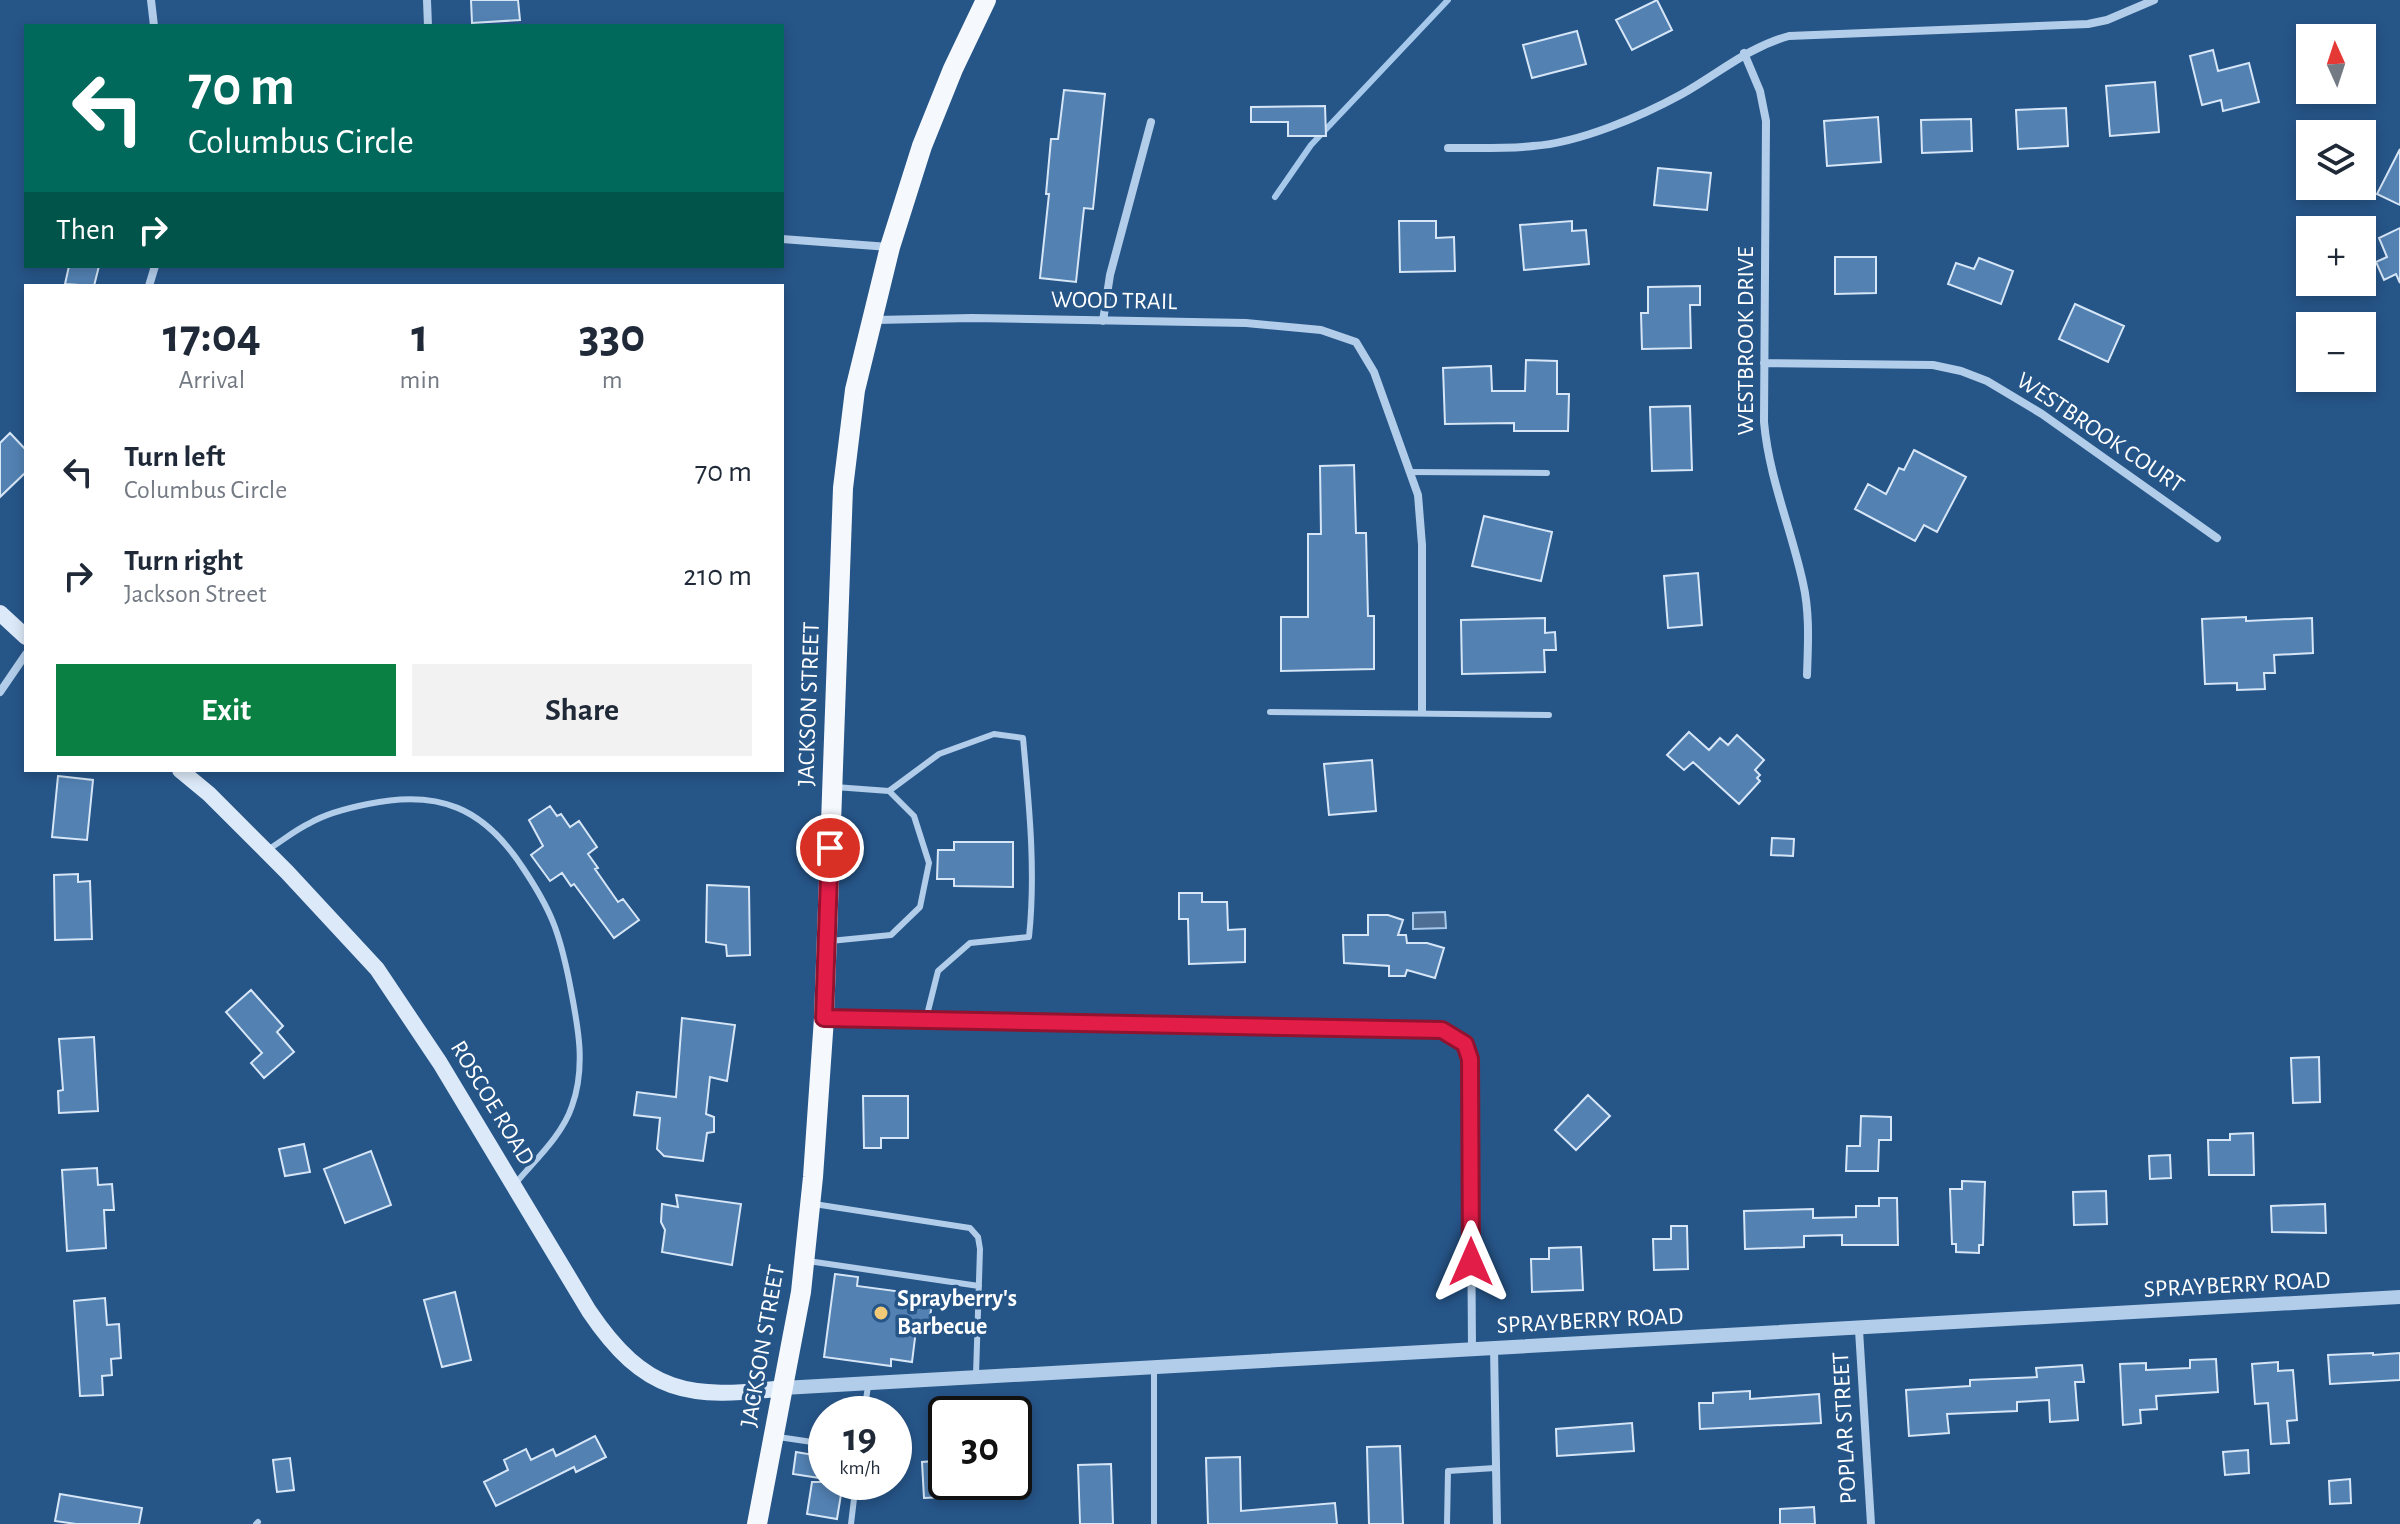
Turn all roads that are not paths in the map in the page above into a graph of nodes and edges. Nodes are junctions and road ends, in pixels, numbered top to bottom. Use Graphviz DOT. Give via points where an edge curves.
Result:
graph roads {
  1 [pos="151,0"];
  2 [pos="427,0"];
  3 [pos="986,0"];
  4 [pos="2154,0"];
  5 [pos="154,24"];
  6 [pos="428,24"];
  7 [pos="1744,53"];
  8 [pos="1151,122"];
  9 [pos="1448,148"];
  10 [pos="784,239"];
  11 [pos="890,247"];
  12 [pos="870,320"];
  13 [pos="1103,321"];
  14 [pos="1764,363"];
  15 [pos="1410,472"];
  16 [pos="1547,473"];
  17 [pos="2217,538"];
  18 [pos="0,613"];
  19 [pos="24,635"];
  20 [pos="24,657"];
  21 [pos="1807,675"];
  22 [pos="0,692"];
  23 [pos="1270,712"];
  24 [pos="1422,712"];
  25 [pos="1549,715"];
  26 [pos="182,772"];
  27 [pos="832,786"];
  28 [pos="889,791"];
  29 [pos="266,851"];
  30 [pos="827,941"];
  31 [pos="824,1018"];
  32 [pos="926,1019"];
  33 [pos="514,1185"];
  34 [pos="810,1203"];
  35 [pos="804,1261"];
  36 [pos="979,1286"];
  37 [pos="2400,1297"];
  38 [pos="1859,1330"];
  39 [pos="1494,1347"];
  40 [pos="1472,1348"];
  41 [pos="1154,1367"];
  42 [pos="976,1377"];
  43 [pos="868,1384"];
  44 [pos="783,1388"];
  45 [pos="866,1396"];
  46 [pos="774,1436"];
  47 [pos="808,1441"];
  48 [pos="1495,1468"];
  49 [pos="854,1500"];
  50 [pos="757,1524"];
  51 [pos="851,1524"];
  52 [pos="1154,1524"];
  53 [pos="1447,1524"];
  54 [pos="1497,1524"];
  55 [pos="1871,1524"];
  1 -- 5 [label="street"];
  2 -- 6 [label="street"];
  3 -- 11 [label="main road, JACKSON STREET" via="922,146"];
  4 -- 7 [label="street" via="2088,24 1799,35"];
  7 -- 9 [label="street" via="1682,94 1611,128 1536,146"];
  7 -- 14 [label="street, WESTBROOK DRIVE" via="1766,121"];
  8 -- 13 [label="street"];
  10 -- 11 [label="street"];
  11 -- 12 [label="main road, JACKSON STREET"];
  12 -- 13 [label="street, WOOD TRAIL"];
  12 -- 27 [label="main road, JACKSON STREET" via="843,488"];
  13 -- 15 [label="street, WOOD TRAIL" via="1246,323 1321,330 1356,342 1374,372"];
  14 -- 17 [label="street, WESTBROOK COURT" via="1933,365 1987,381"];
  14 -- 21 [label="street, WESTBROOK DRIVE" via="1767,453 1804,585"];
  15 -- 16 [label="lane"];
  15 -- 24 [label="street" via="1418,495 1422,545"];
  18 -- 19 [label="main road"];
  20 -- 22 [label="street"];
  23 -- 24 [label="lane"];
  24 -- 25 [label="lane"];
  26 -- 29 [label="main road, ROSCOE ROAD"];
  27 -- 28 [label="lane"];
  27 -- 30 [label="main road, JACKSON STREET"];
  28 -- 30 [label="lane" via="914,816 929,863 920,907 891,935"];
  28 -- 32 [label="lane" via="939,754 994,734 1023,738 1033,900 1029,937 970,943 938,971"];
  29 -- 33 [label="main road, ROSCOE ROAD" via="377,969"];
  29 -- 33 [label="lane" via="327,815 408,799 452,804 491,828 508,846 556,925 580,1047 578,1084 566,1122"];
  30 -- 31 [label="main road, JACKSON STREET"];
  31 -- 32 [label="street"];
  31 -- 34 [label="main road, JACKSON STREET"];
  32 -- 40 [label="street" via="1442,1030 1465,1044 1470,1059"];
  33 -- 44 [label="main road, ROSCOE ROAD" via="599,1326 643,1370 697,1393"];
  34 -- 35 [label="main road, JACKSON STREET"];
  34 -- 36 [label="lane" via="970,1228 980,1249"];
  35 -- 36 [label="lane"];
  35 -- 44 [label="main road, JACKSON STREET"];
  36 -- 42 [label="lane"];
  37 -- 38 [label="street, SPRAYBERRY ROAD"];
  38 -- 39 [label="street, SPRAYBERRY ROAD"];
  38 -- 55 [label="street, POPLAR STREET"];
  39 -- 40 [label="street, SPRAYBERRY ROAD"];
  39 -- 48 [label="street"];
  40 -- 41 [label="street, SPRAYBERRY ROAD"];
  41 -- 42 [label="street, SPRAYBERRY ROAD"];
  41 -- 52 [label="lane"];
  42 -- 43 [label="street, SPRAYBERRY ROAD"];
  43 -- 44 [label="street, SPRAYBERRY ROAD"];
  43 -- 45 [label="lane"];
  44 -- 46 [label="main road, JACKSON STREET"];
  46 -- 47 [label="lane"];
  46 -- 50 [label="main road, JACKSON STREET"];
  48 -- 53 [label="lane" via="1448,1471"];
  48 -- 54 [label="street"];
  49 -- 51 [label="lane"];
}
